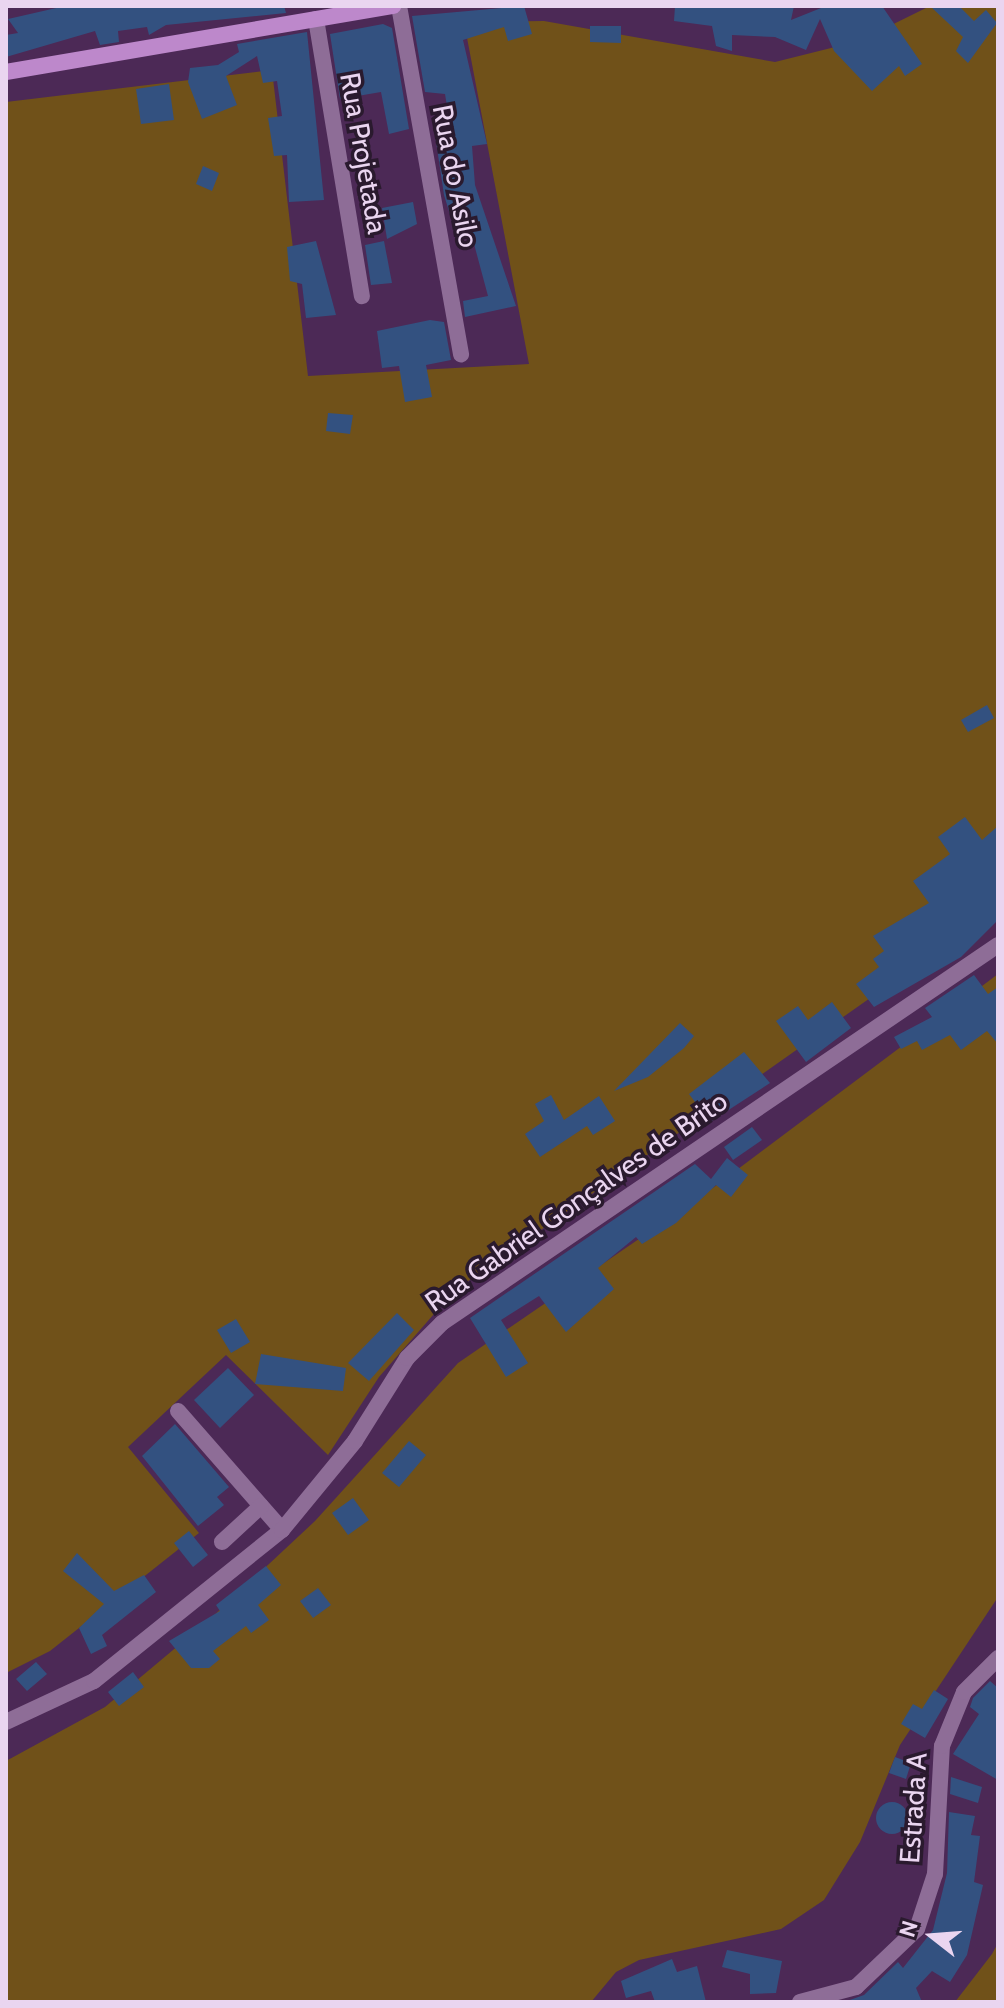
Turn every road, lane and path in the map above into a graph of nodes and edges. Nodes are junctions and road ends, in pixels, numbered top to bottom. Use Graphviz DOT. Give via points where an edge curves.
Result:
graph roads {
  1 [pos="393,6"];
  2 [pos="399,6"];
  3 [pos="316,19"];
  4 [pos="6,72"];
  5 [pos="362,296"];
  6 [pos="461,355"];
  7 [pos="998,945"];
  8 [pos="178,1411"];
  9 [pos="261,1506"];
  10 [pos="282,1530"];
  11 [pos="222,1542"];
  12 [pos="998,1658"];
  13 [pos="6,1722"];
  14 [pos="800,2002"];
  1 -- 3 [label="street"];
  2 -- 6 [label="street, Rua do Asilo"];
  3 -- 4 [label="street"];
  3 -- 5 [label="street, Rua Projetada"];
  7 -- 10 [label="street, Rua Gabriel Gonçalves de Brito" via="442,1323 407,1358 355,1441"];
  8 -- 9 [label="street"];
  9 -- 10 [label="street"];
  9 -- 11 [label="street"];
  10 -- 13 [label="street, Rua Gabriel Gonçalves de Brito" via="94,1681"];
  12 -- 14 [label="street, Estrada A" via="964,1692 942,1746 935,1874 917,1929 856,1987"];
}
